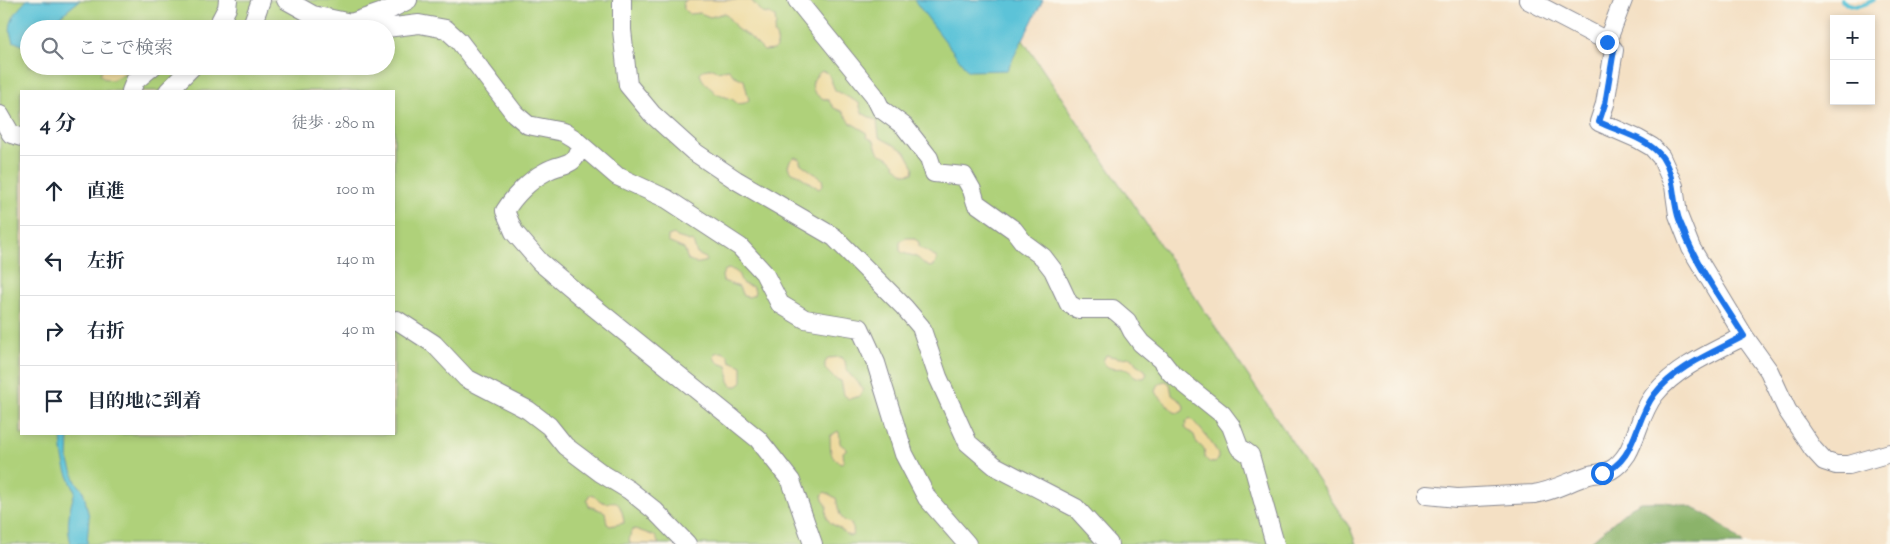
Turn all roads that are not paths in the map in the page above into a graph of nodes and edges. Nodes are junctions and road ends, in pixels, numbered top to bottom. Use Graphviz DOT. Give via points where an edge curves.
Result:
graph roads {
  1 [pos="228,0"];
  2 [pos="261,0"];
  3 [pos="286,0"];
  4 [pos="408,0"];
  5 [pos="622,0"];
  6 [pos="797,0"];
  7 [pos="1528,0"];
  8 [pos="1623,0"];
  9 [pos="221,20"];
  10 [pos="254,20"];
  11 [pos="330,20"];
  12 [pos="365,20"];
  13 [pos="395,27"];
  14 [pos="1611,46"];
  15 [pos="142,75"];
  16 [pos="184,75"];
  17 [pos="131,90"];
  18 [pos="169,90"];
  19 [pos="0,115"];
  20 [pos="20,137"];
  21 [pos="580,144"];
  22 [pos="395,321"];
  23 [pos="1744,336"];
  24 [pos="1890,453"];
  25 [pos="1427,495"];
  26 [pos="687,544"];
  27 [pos="814,544"];
  28 [pos="967,544"];
  29 [pos="1109,544"];
  30 [pos="1274,544"];
  1 -- 9 [label="street"];
  2 -- 10 [label="street"];
  3 -- 11 [label="street" via="313,15"];
  4 -- 12 [label="street"];
  5 -- 29 [label="street" via="628,85 652,114 693,150 736,180 834,237 921,327 938,376 968,443 995,466 1076,508"];
  6 -- 30 [label="street" via="874,95 881,109 904,126 928,158 934,172 964,176 976,203 1014,230 1024,243 1043,257 1070,304 1078,309 1113,309 1171,373 1222,414 1232,426 1239,447 1250,455"];
  7 -- 14 [label="street"];
  8 -- 14 [label="street"];
  13 -- 21 [label="street" via="419,24 446,29 459,40 515,114 528,125 563,132"];
  14 -- 23 [label="street" via="1605,104 1599,122 1638,139 1661,156 1674,186 1678,215 1691,248"];
  15 -- 17 [label="street" via="134,81"];
  16 -- 18 [label="street"];
  19 -- 20 [label="street" via="11,134"];
  21 -- 27 [label="street" via="578,155 570,164 546,171 509,203 505,211 514,232 540,262 758,439 791,482"];
  21 -- 28 [label="street" via="618,176 667,199 740,247 764,274 780,304 805,319 860,328 876,363 904,454 927,498"];
  22 -- 26 [label="street" via="434,344 466,378 528,410 549,426 566,446 654,510"];
  23 -- 24 [label="street" via="1770,370 1787,410 1824,460 1836,465 1849,465"];
  23 -- 25 [label="street" via="1665,383 1646,408 1626,455 1610,470 1534,494 1457,498"];
}
